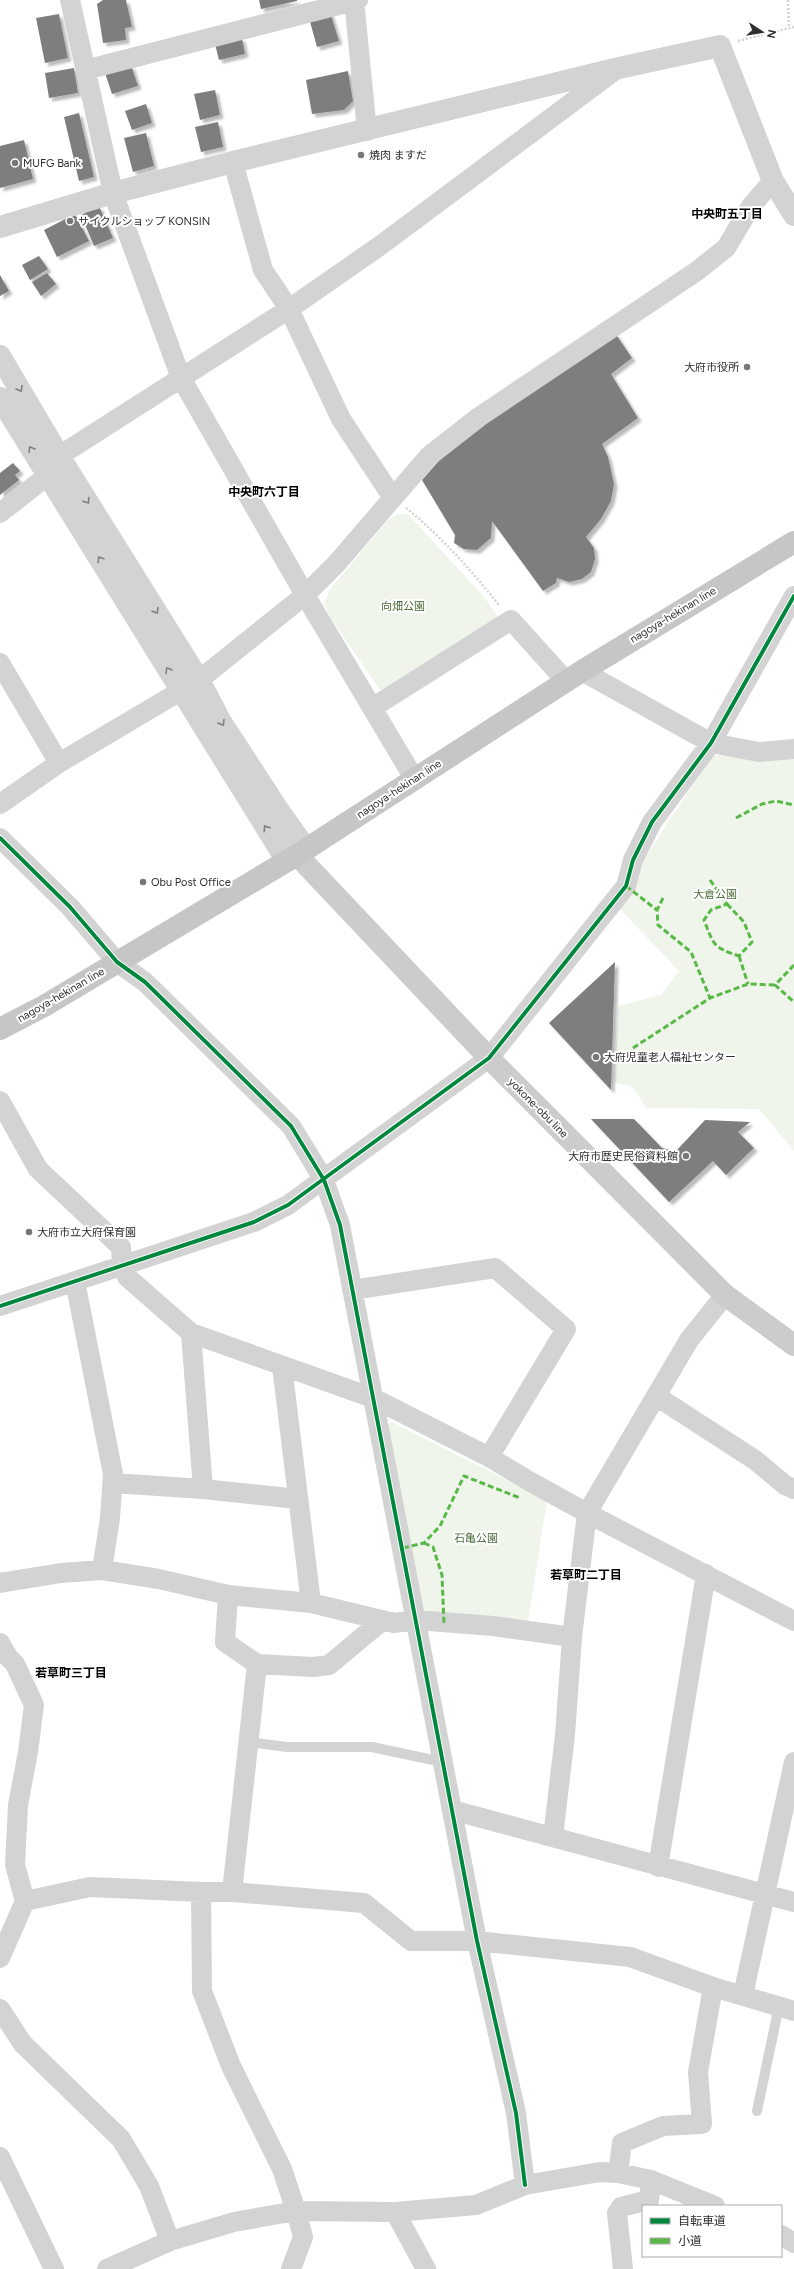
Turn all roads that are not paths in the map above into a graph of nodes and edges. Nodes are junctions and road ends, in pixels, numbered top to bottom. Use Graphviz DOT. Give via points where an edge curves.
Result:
graph roads {
  1 [pos="70,0"];
  2 [pos="355,1"];
  3 [pos="619,68"];
  4 [pos="85,70"];
  5 [pos="367,131"];
  6 [pos="233,162"];
  7 [pos="773,181"];
  8 [pos="113,193"];
  9 [pos="794,214"];
  10 [pos="0,227"];
  11 [pos="289,309"];
  12 [pos="0,356"];
  13 [pos="181,378"];
  14 [pos="0,398"];
  15 [pos="59,456"];
  16 [pos="47,476"];
  17 [pos="393,498"];
  18 [pos="0,513"];
  19 [pos="794,542"];
  20 [pos="305,595"];
  21 [pos="794,596"];
  22 [pos="0,663"];
  23 [pos="574,676"];
  24 [pos="190,685"];
  25 [pos="372,708"];
  26 [pos="711,743"];
  27 [pos="794,749"];
  28 [pos="59,763"];
  29 [pos="415,780"];
  30 [pos="0,804"];
  31 [pos="0,838"];
  32 [pos="297,855"];
  33 [pos="118,962"];
  34 [pos="0,1029"];
  35 [pos="489,1058"];
  36 [pos="0,1101"];
  37 [pos="324,1180"];
  38 [pos="122,1266"];
  39 [pos="75,1281"];
  40 [pos="352,1290"];
  41 [pos="724,1294"];
  42 [pos="0,1306"];
  43 [pos="191,1333"];
  44 [pos="794,1345"];
  45 [pos="282,1366"];
  46 [pos="656,1396"];
  47 [pos="373,1398"];
  48 [pos="489,1457"];
  49 [pos="113,1483"];
  50 [pos="203,1489"];
  51 [pos="794,1489"];
  52 [pos="298,1499"];
  53 [pos="587,1513"];
  54 [pos="102,1570"];
  55 [pos="706,1574"];
  56 [pos="0,1583"];
  57 [pos="228,1595"];
  58 [pos="311,1603"];
  59 [pos="383,1620"];
  60 [pos="416,1620"];
  61 [pos="794,1621"];
  62 [pos="572,1637"];
  63 [pos="0,1643"];
  64 [pos="258,1664"];
  65 [pos="248,1742"];
  66 [pos="442,1758"];
  67 [pos="794,1762"];
  68 [pos="452,1810"];
  69 [pos="553,1837"];
  70 [pos="658,1867"];
  71 [pos="201,1892"];
  72 [pos="232,1892"];
  73 [pos="766,1895"];
  74 [pos="25,1901"];
  75 [pos="794,1902"];
  76 [pos="477,1941"];
  77 [pos="0,1958"];
  78 [pos="713,1986"];
  79 [pos="743,1995"];
  80 [pos="786,2008"];
  81 [pos="0,2009"];
  82 [pos="757,2111"];
  83 [pos="0,2157"];
  84 [pos="618,2173"];
  85 [pos="651,2180"];
  86 [pos="525,2185"];
  87 [pos="713,2205"];
  88 [pos="296,2211"];
  89 [pos="395,2212"];
  90 [pos="782,2236"];
  91 [pos="170,2241"];
  92 [pos="794,2243"];
  93 [pos="136,2264"];
  94 [pos="54,2269"];
  95 [pos="107,2269"];
  96 [pos="291,2269"];
  97 [pos="426,2269"];
  98 [pos="624,2269"];
  1 -- 4 [label="street"];
  2 -- 4 [label="street"];
  2 -- 5 [label="street"];
  3 -- 5 [label="street"];
  3 -- 7 [label="street" via="720,46"];
  3 -- 11 [label="street" via="381,245"];
  4 -- 8 [label="street"];
  5 -- 6 [label="street"];
  6 -- 8 [label="street"];
  6 -- 11 [label="street" via="263,270"];
  7 -- 9 [label="street"];
  7 -- 17 [label="street" via="750,206 726,248 697,271 479,417 429,456"];
  8 -- 10 [label="street"];
  8 -- 13 [label="street"];
  11 -- 13 [label="street"];
  11 -- 17 [label="street" via="341,419"];
  12 -- 15 [label="street, one-way"];
  13 -- 15 [label="street"];
  13 -- 20 [label="street"];
  16 -- 14 [label="street, one-way"];
  15 -- 16 [label="street"];
  15 -- 24 [label="street, one-way"];
  16 -- 18 [label="street"];
  24 -- 16 [label="street, one-way"];
  17 -- 20 [label="street" via="337,564"];
  19 -- 23 [label="main road, nagoya-hekinan line"];
  20 -- 24 [label="street"];
  20 -- 25 [label="street"];
  21 -- 26 [label="street"];
  22 -- 28 [label="street"];
  23 -- 25 [label="street" via="511,620"];
  23 -- 26 [label="street"];
  23 -- 29 [label="main road, nagoya-hekinan line"];
  24 -- 28 [label="street"];
  24 -- 32 [label="street" via="221,722 277,808"];
  25 -- 29 [label="street"];
  26 -- 27 [label="street" via="759,752"];
  26 -- 35 [label="street" via="652,822 633,860 626,886"];
  28 -- 30 [label="street"];
  29 -- 32 [label="main road, nagoya-hekinan line"];
  31 -- 33 [label="street" via="70,908"];
  32 -- 33 [label="main road, nagoya-hekinan line"];
  32 -- 35 [label="main road, yokone-obu line"];
  33 -- 34 [label="main road, nagoya-hekinan line"];
  33 -- 37 [label="street" via="145,982 291,1126"];
  35 -- 37 [label="street"];
  35 -- 41 [label="main road, yokone-obu line"];
  36 -- 38 [label="street" via="38,1170 121,1247"];
  37 -- 38 [label="street" via="288,1205 254,1222"];
  37 -- 40 [label="street" via="340,1225"];
  38 -- 39 [label="street"];
  38 -- 43 [label="street" via="127,1277"];
  39 -- 42 [label="street"];
  39 -- 49 [label="street" via="108,1444"];
  40 -- 47 [label="street"];
  40 -- 48 [label="street" via="495,1268 566,1329"];
  41 -- 44 [label="main road, yokone-obu line"];
  41 -- 46 [label="street" via="689,1340"];
  43 -- 45 [label="street"];
  43 -- 50 [label="street"];
  45 -- 47 [label="street"];
  45 -- 52 [label="street"];
  46 -- 51 [label="street" via="755,1460 785,1485"];
  46 -- 53 [label="street"];
  47 -- 48 [label="street"];
  47 -- 60 [label="street"];
  48 -- 53 [label="street"];
  49 -- 50 [label="street"];
  49 -- 54 [label="street"];
  50 -- 52 [label="street"];
  52 -- 58 [label="street"];
  53 -- 55 [label="street"];
  53 -- 62 [label="street"];
  54 -- 56 [label="street" via="61,1573"];
  54 -- 57 [label="street" via="160,1579"];
  55 -- 61 [label="street" via="754,1602"];
  55 -- 70 [label="street"];
  57 -- 58 [label="street"];
  57 -- 64 [label="street" via="225,1642"];
  58 -- 59 [label="street"];
  59 -- 60 [label="street" via="394,1623"];
  59 -- 64 [label="street" via="329,1665 313,1667"];
  60 -- 62 [label="street" via="493,1626"];
  60 -- 66 [label="street"];
  62 -- 69 [label="street" via="565,1735"];
  63 -- 74 [label="street" via="15,1664 34,1705 18,1804 15,1865"];
  64 -- 65 [label="street"];
  65 -- 66 [label="lane" via="287,1747 372,1747 433,1760"];
  65 -- 72 [label="street"];
  66 -- 68 [label="street"];
  67 -- 73 [label="street"];
  68 -- 69 [label="street"];
  68 -- 76 [label="street"];
  69 -- 70 [label="street"];
  70 -- 73 [label="street"];
  71 -- 72 [label="street"];
  71 -- 74 [label="street" via="90,1887"];
  71 -- 88 [label="street" via="202,1991 230,2066 282,2169"];
  72 -- 76 [label="street" via="364,1903 411,1941"];
  73 -- 75 [label="street"];
  73 -- 79 [label="street"];
  74 -- 77 [label="street"];
  76 -- 78 [label="street" via="630,1958"];
  76 -- 86 [label="street" via="516,2113"];
  78 -- 79 [label="street"];
  78 -- 84 [label="street" via="698,2072 702,2124 663,2126 622,2143"];
  79 -- 80 [label="street"];
  80 -- 82 [label="lane"];
  81 -- 91 [label="street" via="23,2044 121,2139 149,2186"];
  83 -- 94 [label="street"];
  84 -- 85 [label="street"];
  84 -- 86 [label="street" via="579,2175"];
  85 -- 87 [label="street"];
  85 -- 98 [label="street" via="649,2200 621,2207 617,2213"];
  86 -- 89 [label="street" via="476,2205"];
  88 -- 89 [label="street"];
  88 -- 91 [label="street" via="234,2222"];
  88 -- 96 [label="street" via="303,2237"];
  89 -- 97 [label="street"];
  90 -- 92 [label="street"];
  91 -- 93 [label="street"];
  93 -- 95 [label="street"];
}
